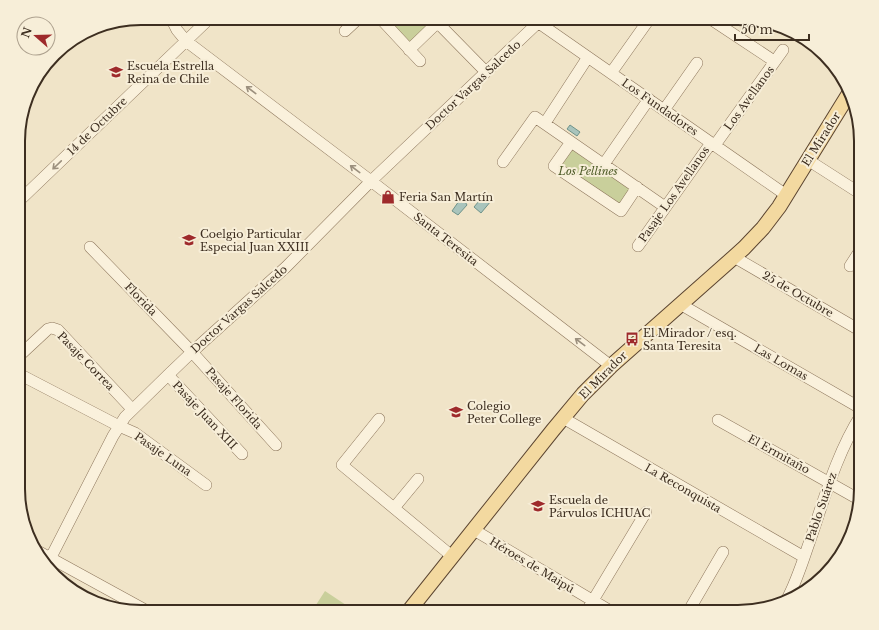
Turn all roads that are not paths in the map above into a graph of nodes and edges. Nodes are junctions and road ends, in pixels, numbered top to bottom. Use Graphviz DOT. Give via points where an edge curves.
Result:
graph roads {
  1 [pos="174,25"];
  2 [pos="203,25"];
  3 [pos="351,25"];
  4 [pos="386,25"];
  5 [pos="431,25"];
  6 [pos="439,25"];
  7 [pos="534,25"];
  8 [pos="546,25"];
  9 [pos="645,25"];
  10 [pos="720,25"];
  11 [pos="345,31"];
  12 [pos="186,41"];
  13 [pos="409,50"];
  14 [pos="783,50"];
  15 [pos="588,57"];
  16 [pos="420,61"];
  17 [pos="774,61"];
  18 [pos="697,63"];
  19 [pos="486,72"];
  20 [pos="611,73"];
  21 [pos="649,99"];
  22 [pos="846,99"];
  23 [pos="664,110"];
  24 [pos="545,123"];
  25 [pos="571,142"];
  26 [pos="713,144"];
  27 [pos="808,160"];
  28 [pos="504,162"];
  29 [pos="604,164"];
  30 [pos="371,181"];
  31 [pos="637,187"];
  32 [pos="854,190"];
  33 [pos="25,195"];
  34 [pos="786,195"];
  35 [pos="665,207"];
  36 [pos="638,246"];
  37 [pos="90,247"];
  38 [pos="734,257"];
  39 [pos="854,260"];
  40 [pos="850,266"];
  41 [pos="680,304"];
  42 [pos="854,327"];
  43 [pos="25,350"];
  44 [pos="192,352"];
  45 [pos="611,366"];
  46 [pos="168,375"];
  47 [pos="25,377"];
  48 [pos="854,404"];
  49 [pos="132,409"];
  50 [pos="563,418"];
  51 [pos="379,419"];
  52 [pos="718,420"];
  53 [pos="119,426"];
  54 [pos="854,428"];
  55 [pos="276,445"];
  56 [pos="242,454"];
  57 [pos="418,479"];
  58 [pos="830,483"];
  59 [pos="206,485"];
  60 [pos="854,497"];
  61 [pos="394,508"];
  62 [pos="646,512"];
  63 [pos="474,530"];
  64 [pos="723,552"];
  65 [pos="453,557"];
  66 [pos="804,557"];
  67 [pos="50,561"];
  68 [pos="53,564"];
  69 [pos="790,593"];
  70 [pos="593,601"];
  71 [pos="135,605"];
  72 [pos="414,605"];
  73 [pos="590,605"];
  74 [pos="600,605"];
  75 [pos="692,605"];
  1 -- 12 [label="street, Santa Teresita"];
  2 -- 12 [label="street, 14 de Octubre"];
  3 -- 11 [label="street"];
  4 -- 13 [label="street"];
  5 -- 13 [label="street"];
  6 -- 19 [label="street"];
  7 -- 19 [label="street, Doctor Vargas Salcedo"];
  8 -- 15 [label="street, Los Fundadores"];
  9 -- 20 [label="street"];
  10 -- 17 [label="street"];
  30 -- 12 [label="street, Santa Teresita, one-way"];
  12 -- 33 [label="street, 14 de Octubre, one-way"];
  13 -- 16 [label="street"];
  14 -- 17 [label="street, Los Avellanos"];
  15 -- 20 [label="street, Los Fundadores"];
  15 -- 24 [label="street"];
  17 -- 26 [label="street, Los Avellanos"];
  18 -- 23 [label="street"];
  19 -- 30 [label="street, Doctor Vargas Salcedo"];
  20 -- 21 [label="street, Los Fundadores"];
  21 -- 23 [label="street, Los Fundadores"];
  21 -- 29 [label="street"];
  22 -- 27 [label="main road, El Mirador"];
  23 -- 26 [label="street, Los Fundadores"];
  24 -- 25 [label="street"];
  24 -- 28 [label="street" via="535,117"];
  25 -- 29 [label="street"];
  25 -- 31 [label="street" via="554,166 621,211"];
  26 -- 34 [label="street, Los Fundadores"];
  26 -- 35 [label="street, Pasaje Los Avellanos"];
  27 -- 32 [label="street"];
  27 -- 34 [label="main road, El Mirador"];
  29 -- 31 [label="street"];
  30 -- 44 [label="street, Doctor Vargas Salcedo" via="286,267"];
  45 -- 30 [label="street, Santa Teresita, one-way"];
  31 -- 35 [label="street"];
  34 -- 38 [label="main road, El Mirador" via="763,228"];
  35 -- 36 [label="street, Pasaje Los Avellanos"];
  37 -- 44 [label="street, Florida"];
  38 -- 41 [label="main road, El Mirador"];
  38 -- 42 [label="street, 25 de Octubre"];
  39 -- 40 [label="street"];
  41 -- 45 [label="main road, El Mirador"];
  41 -- 48 [label="street, Las Lomas"];
  43 -- 49 [label="street, Pasaje Correa" via="48,329 58,330"];
  44 -- 46 [label="street, Doctor Vargas Salcedo"];
  44 -- 55 [label="street, Pasaje Florida"];
  45 -- 50 [label="main road, El Mirador"];
  46 -- 49 [label="street, Doctor Vargas Salcedo"];
  46 -- 56 [label="street, Pasaje Juan XIII"];
  47 -- 53 [label="street"];
  49 -- 53 [label="street, Doctor Vargas Salcedo"];
  50 -- 63 [label="main road, El Mirador"];
  50 -- 66 [label="street, La Reconquista"];
  51 -- 61 [label="street" via="342,465"];
  52 -- 58 [label="street, El Ermitaño"];
  53 -- 59 [label="street, Pasaje Luna" via="134,433"];
  53 -- 67 [label="street, Doctor Vargas Salcedo"];
  54 -- 58 [label="street, Pablo Suárez" via="843,448"];
  57 -- 61 [label="street"];
  58 -- 60 [label="street, El Ermitaño"];
  58 -- 66 [label="street, Pablo Suárez"];
  61 -- 65 [label="street"];
  62 -- 70 [label="street"];
  63 -- 65 [label="main road, El Mirador"];
  63 -- 70 [label="street, Héroes de Maipú"];
  64 -- 75 [label="street"];
  65 -- 72 [label="main road, El Mirador"];
  66 -- 69 [label="street, Pablo Suárez"];
  68 -- 71 [label="street"];
  70 -- 73 [label="street"];
  70 -- 74 [label="street, Héroes de Maipú"];
}
